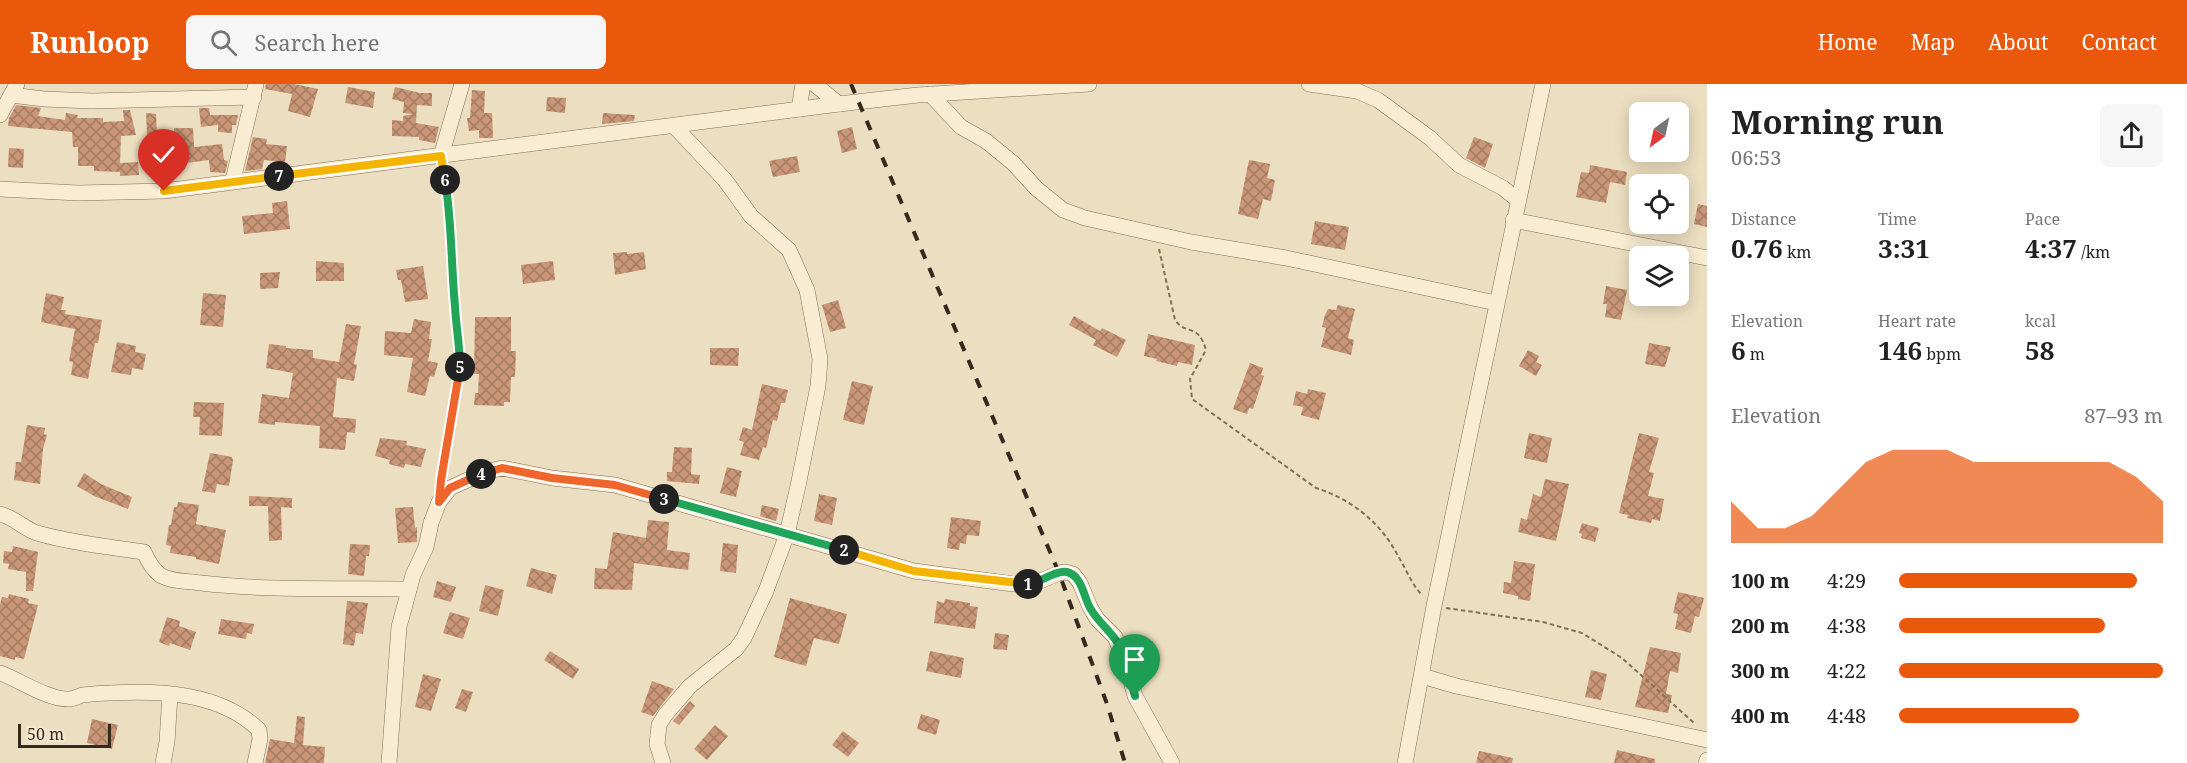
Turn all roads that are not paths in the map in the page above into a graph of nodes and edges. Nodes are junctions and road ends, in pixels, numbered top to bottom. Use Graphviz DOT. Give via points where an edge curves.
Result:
graph roads {
  1 [pos="462,84"];
  2 [pos="803,84"];
  3 [pos="814,84"];
  4 [pos="1089,84"];
  5 [pos="1309,84"];
  6 [pos="1543,84"];
  7 [pos="14,89"];
  8 [pos="255,90"];
  9 [pos="930,94"];
  10 [pos="838,104"];
  11 [pos="799,109"];
  12 [pos="0,114"];
  13 [pos="674,126"];
  14 [pos="441,156"];
  15 [pos="233,180"];
  16 [pos="0,189"];
  17 [pos="1518,200"];
  18 [pos="1513,220"];
  19 [pos="1707,258"];
  20 [pos="1496,303"];
  21 [pos="0,514"];
  22 [pos="787,534"];
  23 [pos="409,589"];
  24 [pos="0,673"];
  25 [pos="1422,676"];
  26 [pos="170,695"];
  27 [pos="1706,740"];
  28 [pos="163,763"];
  29 [pos="255,763"];
  30 [pos="389,763"];
  31 [pos="663,763"];
  32 [pos="1172,763"];
  33 [pos="1405,763"];
  1 -- 14 [label="street"];
  2 -- 11 [label="street"];
  3 -- 10 [label="street"];
  4 -- 9 [label="street"];
  5 -- 17 [label="street" via="1357,91 1378,100 1459,165"];
  6 -- 17 [label="street"];
  7 -- 8 [label="street" via="44,99 92,101"];
  7 -- 12 [label="street"];
  8 -- 15 [label="street"];
  9 -- 10 [label="street"];
  9 -- 20 [label="street" via="961,127 986,141 1063,210 1191,242"];
  10 -- 11 [label="street"];
  11 -- 13 [label="street"];
  13 -- 14 [label="street"];
  13 -- 22 [label="street" via="725,180 751,216 789,250 807,290 820,358 818,386"];
  14 -- 15 [label="street"];
  15 -- 16 [label="street" via="164,191 78,193"];
  17 -- 18 [label="street"];
  18 -- 19 [label="street"];
  18 -- 20 [label="street"];
  20 -- 25 [label="street"];
  21 -- 23 [label="street" via="36,532 144,552 151,566 172,579 300,590"];
  22 -- 23 [label="street" via="615,485 502,468 450,488 439,502"];
  22 -- 31 [label="street" via="744,638 690,686 659,725 657,744"];
  22 -- 32 [label="street" via="914,571 1031,585 1065,572 1073,574 1093,613 1115,637 1135,696"];
  23 -- 30 [label="street" via="399,627"];
  24 -- 26 [label="street" via="52,696 69,699 112,693"];
  25 -- 27 [label="street"];
  25 -- 33 [label="street"];
  26 -- 28 [label="street"];
  26 -- 29 [label="street" via="209,700 250,721 259,730"];
}
